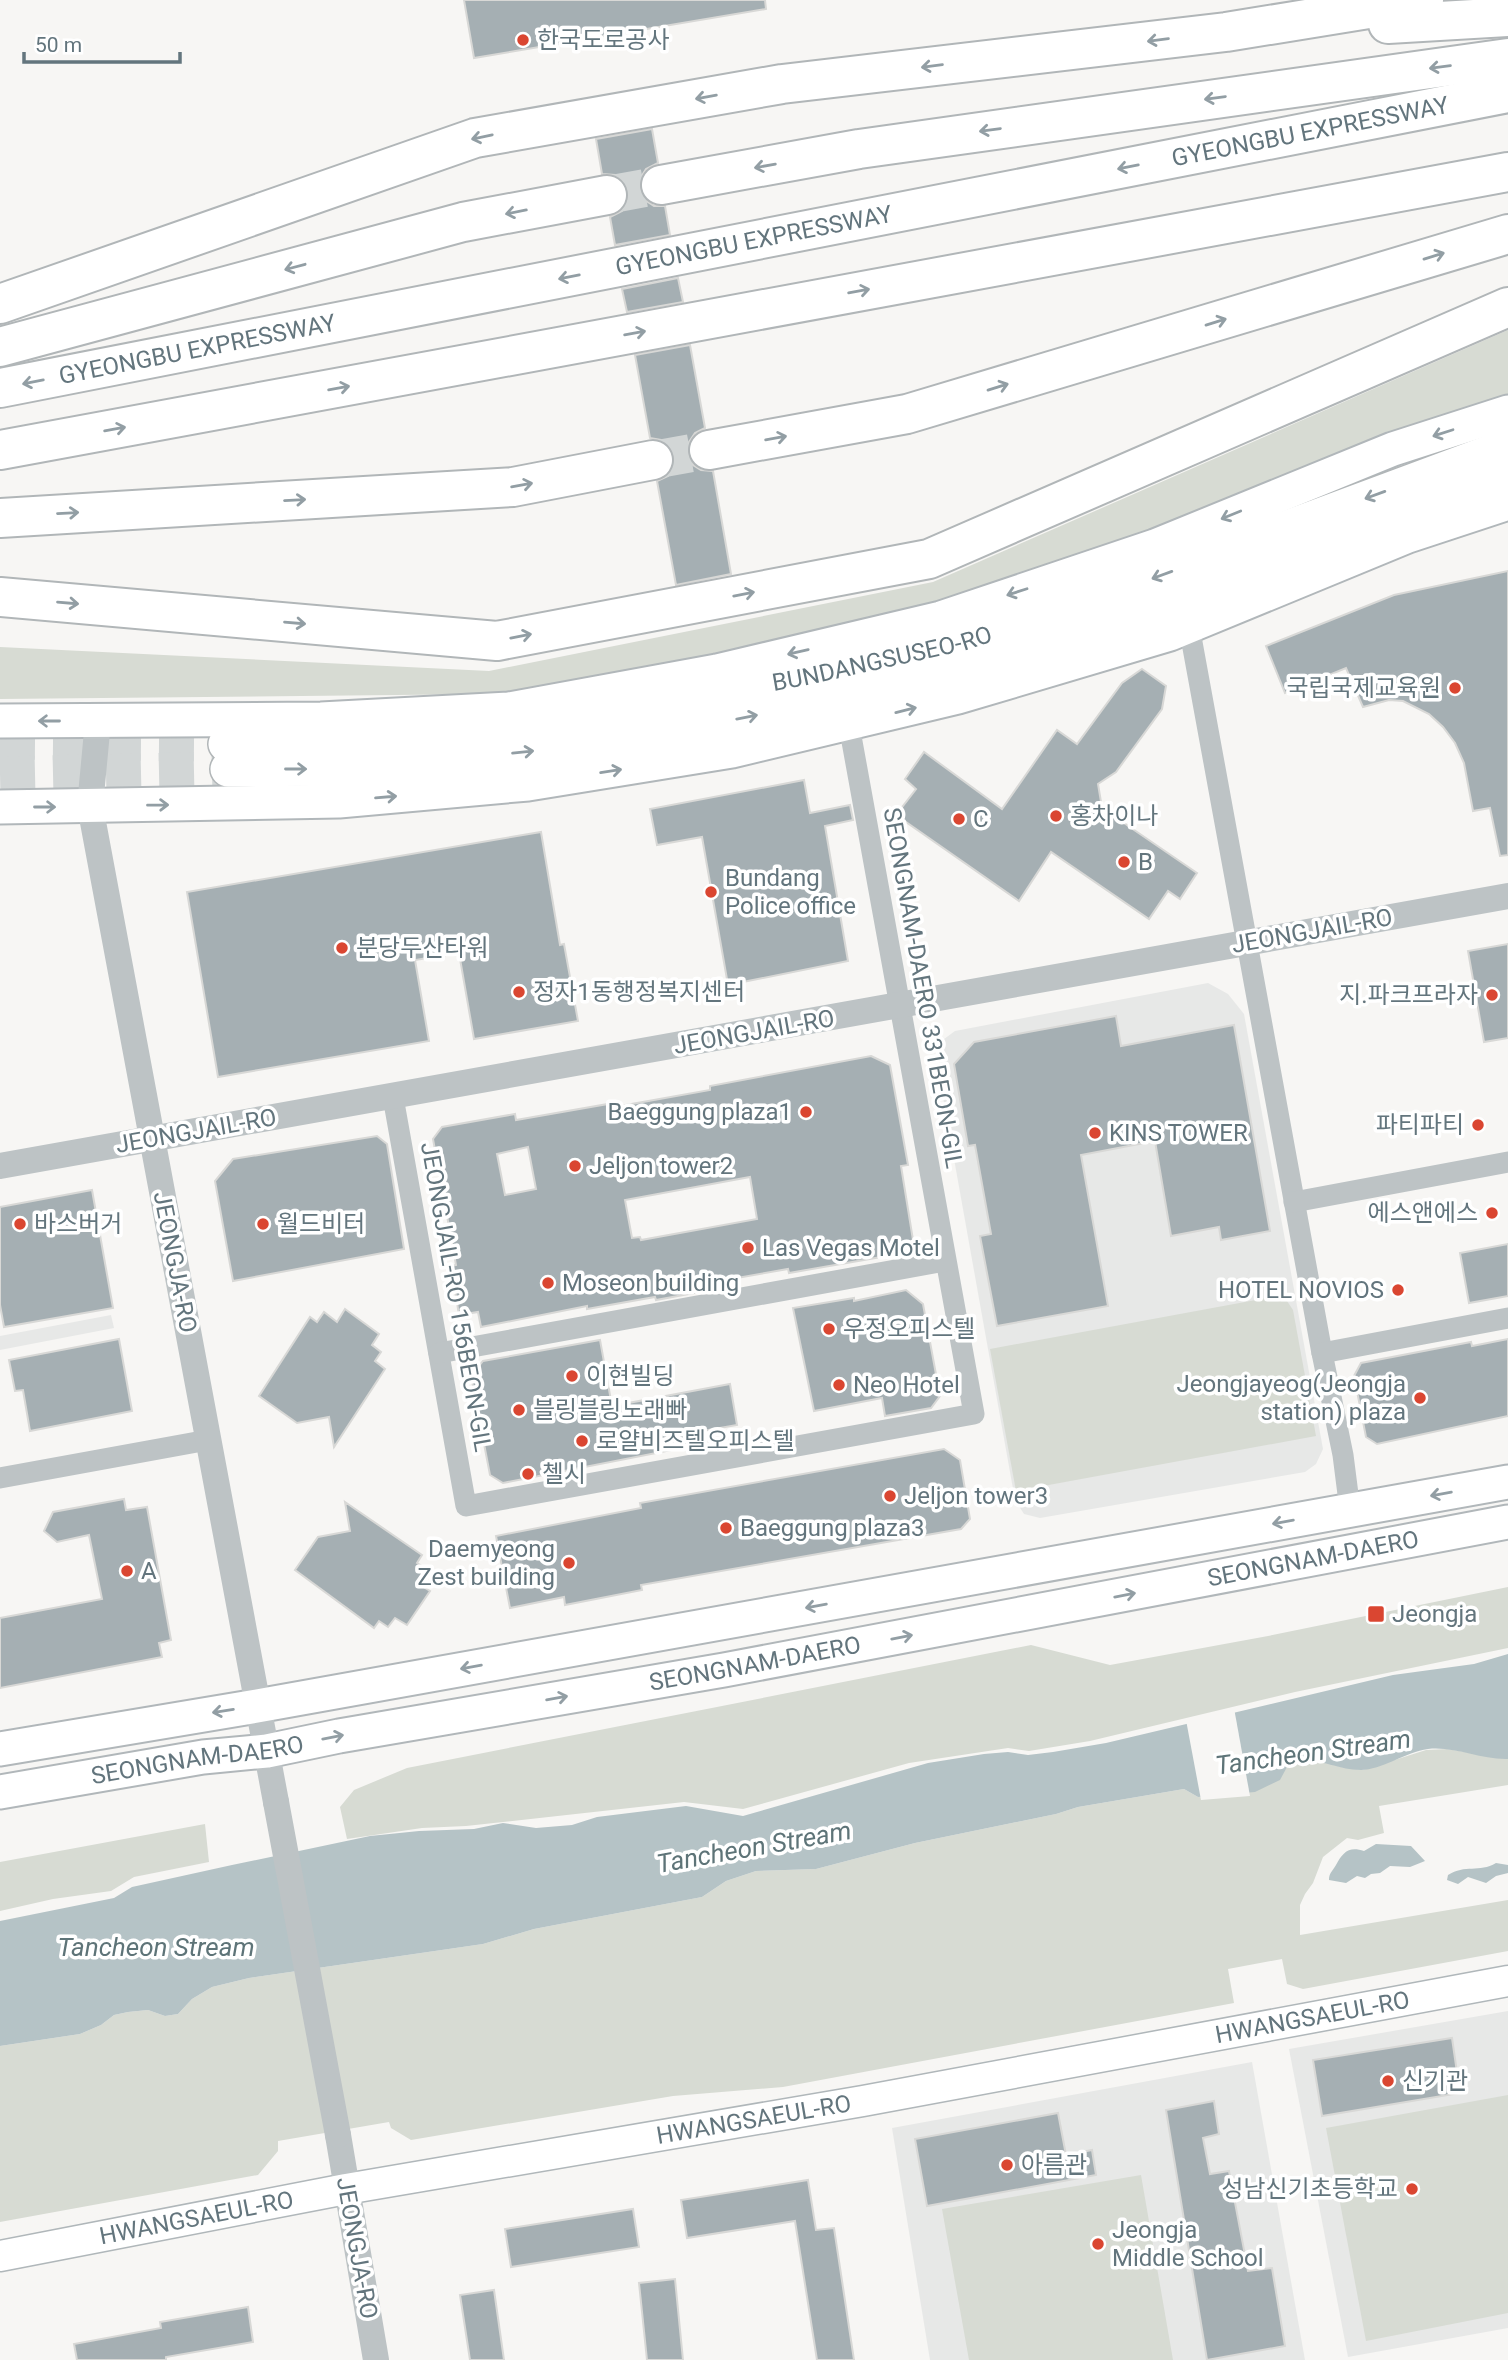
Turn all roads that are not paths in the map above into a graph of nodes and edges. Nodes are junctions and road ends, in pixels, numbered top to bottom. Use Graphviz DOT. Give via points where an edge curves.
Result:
graph roads {
  1 [pos="1424,0"];
  2 [pos="1508,17"];
  3 [pos="1226,33"];
  4 [pos="1508,58"];
  5 [pos="1508,93"];
  6 [pos="1508,172"];
  7 [pos="662,185"];
  8 [pos="607,195"];
  9 [pos="1508,234"];
  10 [pos="0,304"];
  11 [pos="1508,307"];
  12 [pos="0,347"];
  13 [pos="0,388"];
  14 [pos="1508,412"];
  15 [pos="1508,446"];
  16 [pos="0,450"];
  17 [pos="709,450"];
  18 [pos="653,460"];
  19 [pos="1508,475"];
  20 [pos="1508,503"];
  21 [pos="0,518"];
  22 [pos="0,597"];
  23 [pos="1189,626"];
  24 [pos="0,721"];
  25 [pos="98,722"];
  26 [pos="849,725"];
  27 [pos="90,806"];
  28 [pos="0,807"];
  29 [pos="1508,896"];
  30 [pos="1247,943"];
  31 [pos="900,1006"];
  32 [pos="393,1097"];
  33 [pos="153,1138"];
  34 [pos="1508,1162"];
  35 [pos="0,1166"];
  36 [pos="1294,1202"];
  37 [pos="945,1261"];
  38 [pos="1508,1318"];
  39 [pos="439,1353"];
  40 [pos="1322,1353"];
  41 [pos="208,1440"];
  42 [pos="0,1478"];
  43 [pos="1508,1482"];
  44 [pos="466,1506"];
  45 [pos="1350,1510"];
  46 [pos="1508,1522"];
  47 [pos="257,1706"];
  48 [pos="0,1749"];
  49 [pos="267,1751"];
  50 [pos="0,1792"];
  51 [pos="1508,1982"];
  52 [pos="346,2189"];
  53 [pos="0,2256"];
  54 [pos="376,2360"];
  1 -- 3 [label="highway"];
  2 -- 3 [label="highway"];
  3 -- 10 [label="highway, one-way" via="782,83 475,138"];
  4 -- 7 [label="highway, one-way" via="859,149"];
  5 -- 13 [label="highway, GYEONGBU EXPRESSWAY, one-way"];
  16 -- 6 [label="highway, one-way"];
  8 -- 12 [label="highway, one-way" via="463,222"];
  17 -- 9 [label="highway, one-way" via="907,414"];
  22 -- 11 [label="highway, one-way" via="497,641 929,559"];
  14 -- 25 [label="main road, one-way" via="1393,449 1155,546 941,618 717,671 509,709 321,719"];
  15 -- 19 [label="highway, BUNDANGSUSEO-RO, one-way" via="1107,595 965,642 807,677 518,728 227,757 342,768 525,752 662,734 827,700 971,666 1117,619"];
  21 -- 18 [label="highway, one-way" via="513,487"];
  20 -- 23 [label="main road" via="1408,536"];
  26 -- 23 [label="main road, one-way" via="958,697"];
  23 -- 30 [label="street"];
  25 -- 24 [label="main road, one-way"];
  25 -- 27 [label="street, JEONGJA-RO"];
  27 -- 26 [label="main road, one-way" via="339,801 527,784 732,751"];
  26 -- 31 [label="street, SEONGNAM-DAERO 331BEON-GIL"];
  28 -- 27 [label="main road, one-way"];
  27 -- 33 [label="street, JEONGJA-RO"];
  29 -- 30 [label="street, JEONGJAIL-RO"];
  30 -- 31 [label="street, JEONGJAIL-RO"];
  30 -- 36 [label="street"];
  31 -- 32 [label="street, JEONGJAIL-RO"];
  31 -- 37 [label="street, SEONGNAM-DAERO 331BEON-GIL"];
  32 -- 33 [label="street, JEONGJAIL-RO"];
  32 -- 39 [label="street, JEONGJAIL-RO 156BEON-GIL"];
  33 -- 35 [label="street, JEONGJAIL-RO"];
  33 -- 41 [label="street, JEONGJA-RO"];
  34 -- 36 [label="street"];
  36 -- 40 [label="street"];
  37 -- 39 [label="street"];
  37 -- 44 [label="street, SEONGNAM-DAERO 331BEON-GIL" via="974,1414"];
  38 -- 40 [label="street"];
  39 -- 44 [label="street, JEONGJAIL-RO 156BEON-GIL"];
  40 -- 45 [label="street"];
  41 -- 42 [label="street"];
  41 -- 47 [label="street, JEONGJA-RO"];
  43 -- 45 [label="main road, SEONGNAM-DAERO, one-way"];
  45 -- 47 [label="main road, SEONGNAM-DAERO, one-way"];
  49 -- 46 [label="main road, SEONGNAM-DAERO, one-way"];
  47 -- 48 [label="main road, SEONGNAM-DAERO, one-way"];
  47 -- 49 [label="street, JEONGJA-RO"];
  49 -- 50 [label="main road, SEONGNAM-DAERO" via="203,1757"];
  49 -- 52 [label="street, JEONGJA-RO, bridge"];
  51 -- 52 [label="main road, HWANGSAEUL-RO" via="863,2101"];
  52 -- 53 [label="main road, HWANGSAEUL-RO"];
  52 -- 54 [label="street, JEONGJA-RO"];
}
